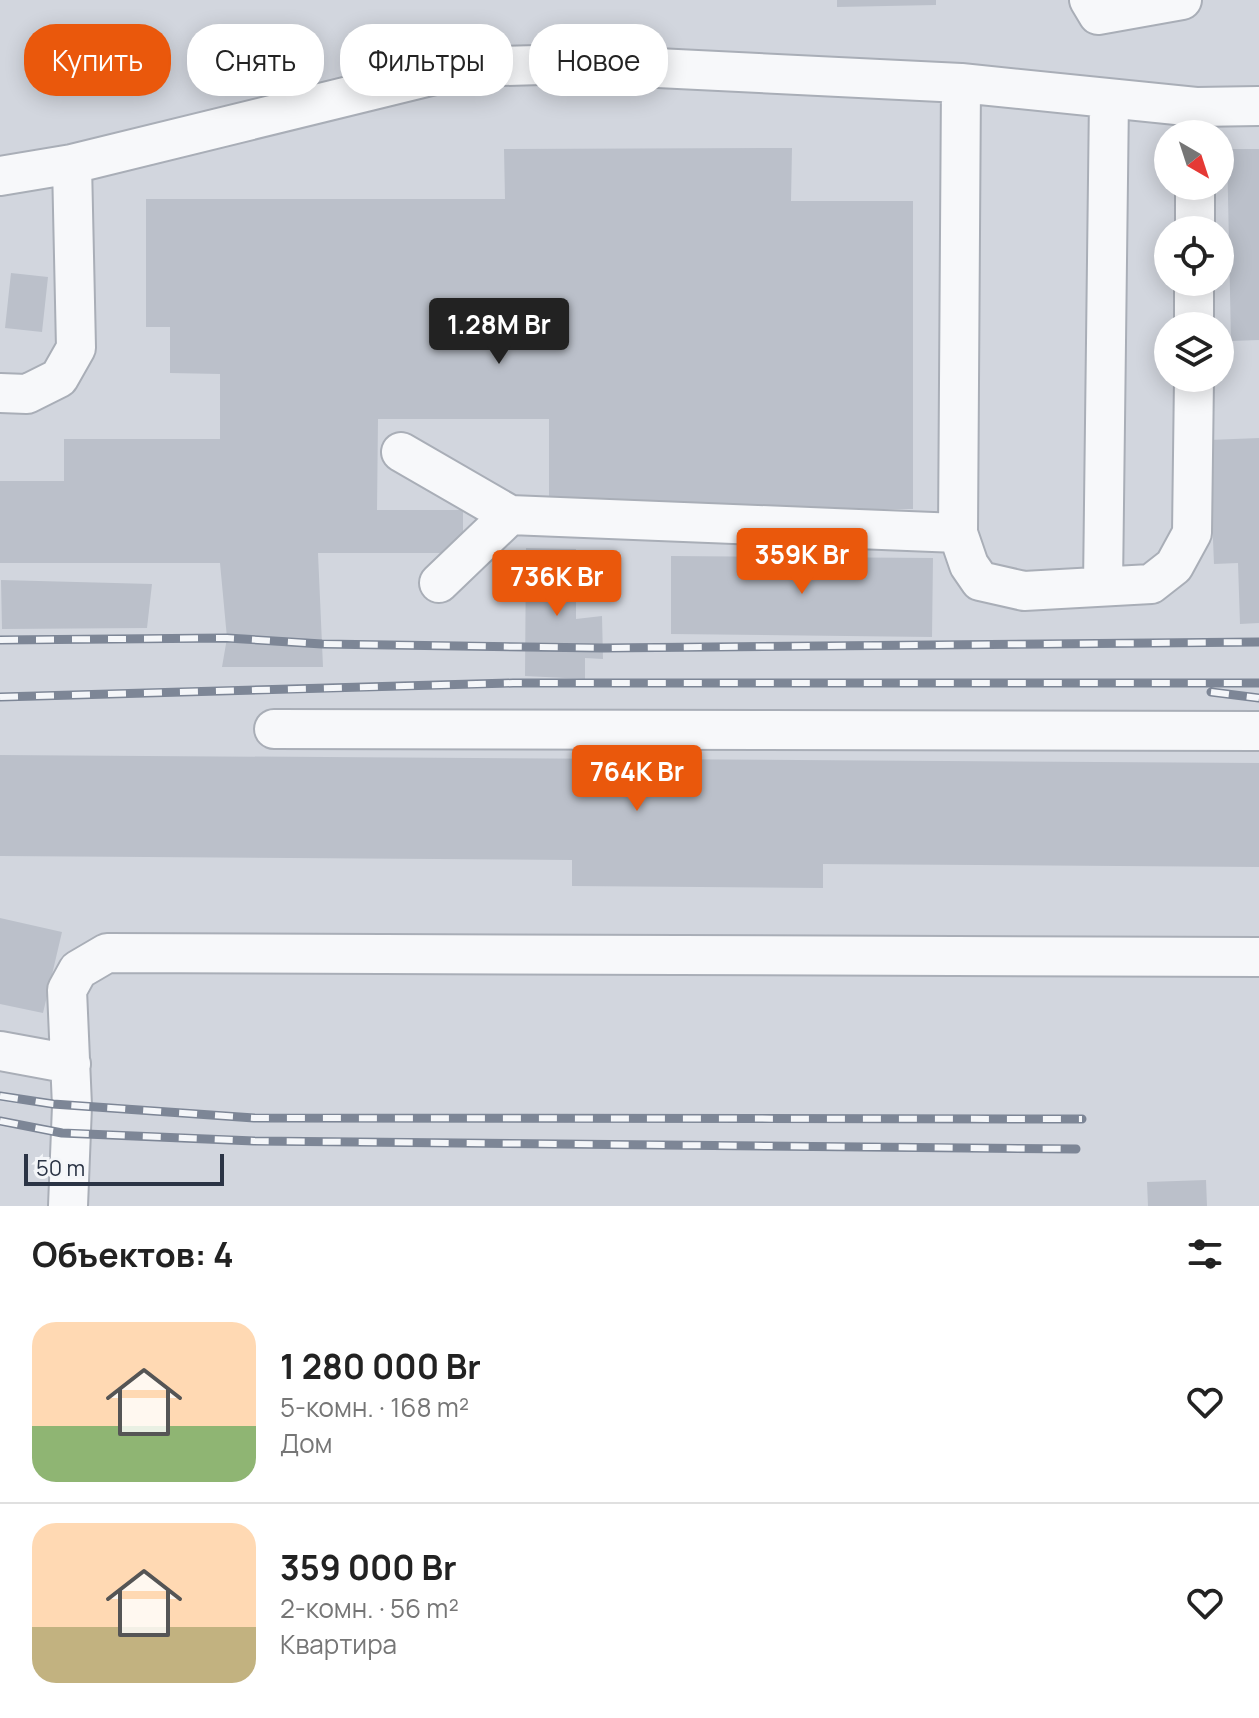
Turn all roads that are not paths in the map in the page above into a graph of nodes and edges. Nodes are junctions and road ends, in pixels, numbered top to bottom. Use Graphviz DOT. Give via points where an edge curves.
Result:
graph roads {
  1 [pos="1089,0"];
  2 [pos="1182,0"];
  3 [pos="961,83"];
  4 [pos="1109,98"];
  5 [pos="1259,106"];
  6 [pos="1196,120"];
  7 [pos="72,164"];
  8 [pos="0,176"];
  9 [pos="1194,392"];
  10 [pos="0,393"];
  11 [pos="401,452"];
  12 [pos="510,515"];
  13 [pos="958,533"];
  14 [pos="439,583"];
  15 [pos="1103,586"];
  16 [pos="274,729"];
  17 [pos="1259,731"];
  18 [pos="1259,957"];
  19 [pos="0,1051"];
  20 [pos="71,1064"];
  21 [pos="68,1206"];
  1 -- 2 [label="lane" via="1098,15"];
  3 -- 4 [label="lane"];
  3 -- 7 [label="lane" via="576,64 467,67"];
  3 -- 13 [label="lane"];
  4 -- 6 [label="lane"];
  4 -- 15 [label="lane"];
  5 -- 6 [label="lane"];
  7 -- 8 [label="lane"];
  7 -- 10 [label="lane" via="76,348 59,378 27,394"];
  9 -- 15 [label="lane" via="1192,533 1174,566 1151,584"];
  11 -- 12 [label="lane"];
  12 -- 13 [label="lane"];
  12 -- 14 [label="lane"];
  13 -- 15 [label="lane" via="980,581 1024,591"];
  16 -- 17 [label="lane"];
  18 -- 20 [label="lane" via="107,953 78,970 67,990"];
  19 -- 20 [label="lane"];
  20 -- 21 [label="lane"];
}
